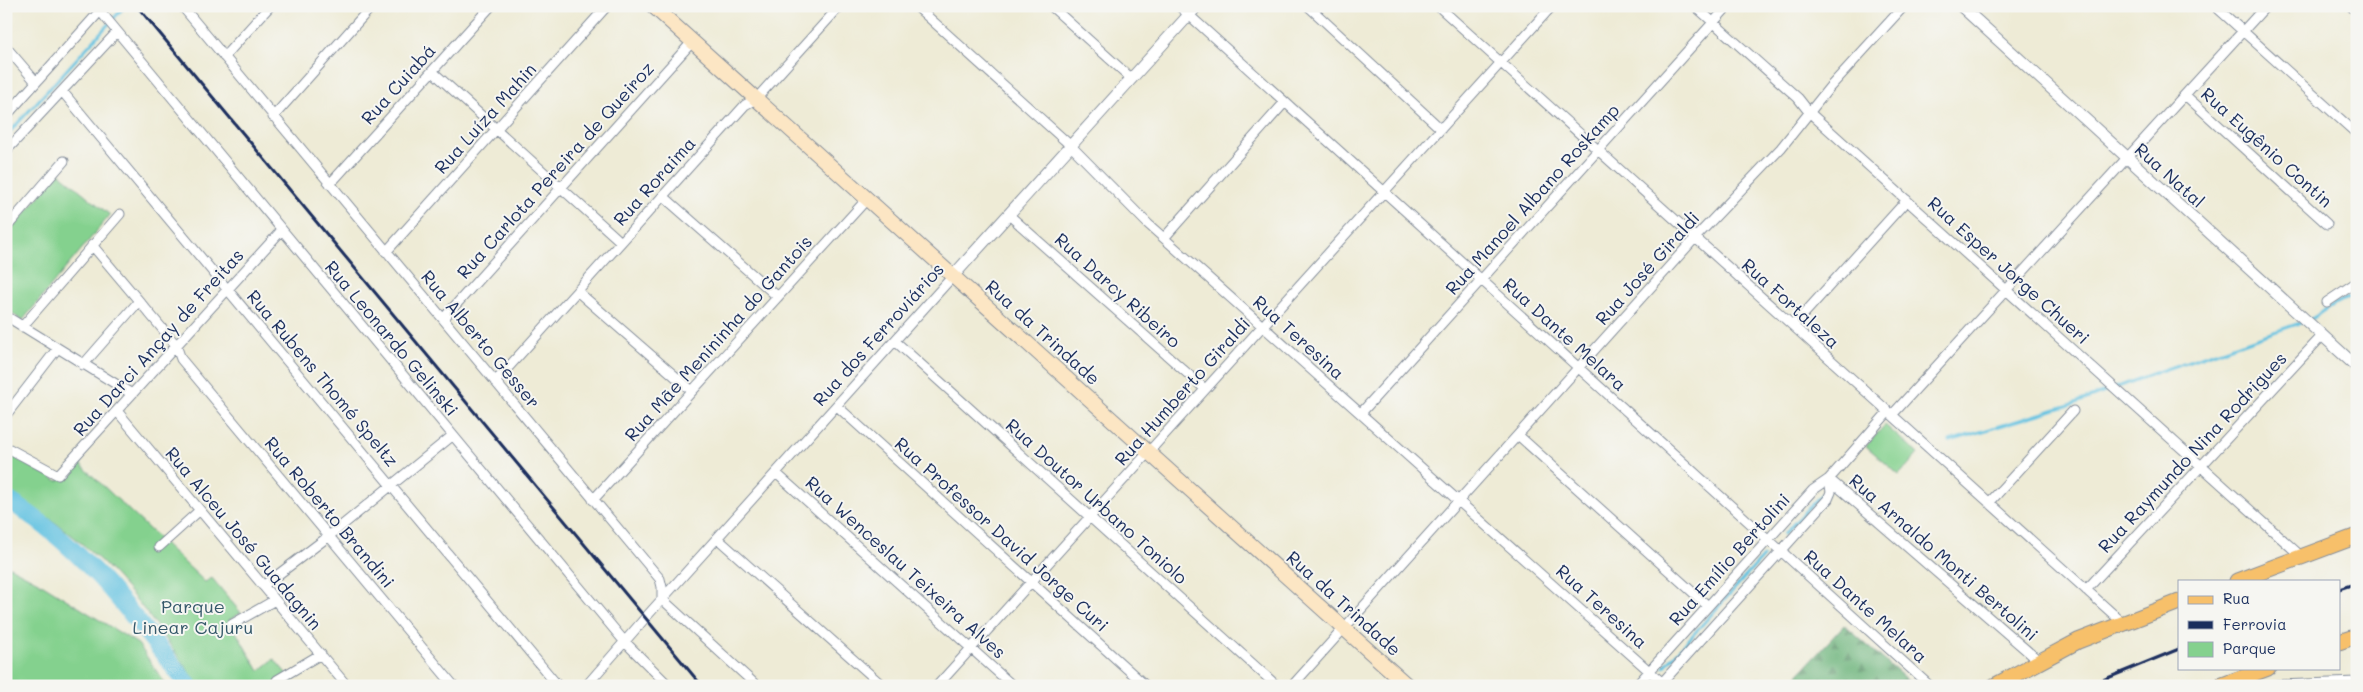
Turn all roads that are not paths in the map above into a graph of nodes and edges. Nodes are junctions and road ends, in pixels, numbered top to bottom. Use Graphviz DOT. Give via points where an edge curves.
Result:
graph roads {
  1 [pos="182,6"];
  2 [pos="270,6"];
  3 [pos="372,6"];
  4 [pos="491,6"];
  5 [pos="607,6"];
  6 [pos="840,6"];
  7 [pos="916,6"];
  8 [pos="1051,6"];
  9 [pos="1179,6"];
  10 [pos="1197,6"];
  11 [pos="1308,6"];
  12 [pos="1438,6"];
  13 [pos="1552,6"];
  14 [pos="1695,6"];
  15 [pos="1728,6"];
  16 [pos="1904,6"];
  17 [pos="1961,6"];
  18 [pos="2216,6"];
  19 [pos="2266,6"];
  20 [pos="2351,6"];
  21 [pos="660,8"];
  22 [pos="100,11"];
  23 [pos="2357,12"];
  24 [pos="1189,16"];
  25 [pos="1714,23"];
  26 [pos="115,29"];
  27 [pos="2243,31"];
  28 [pos="692,42"];
  29 [pos="6,46"];
  30 [pos="224,58"];
  31 [pos="1501,63"];
  32 [pos="432,71"];
  33 [pos="1132,79"];
  34 [pos="36,82"];
  35 [pos="62,91"];
  36 [pos="2185,95"];
  37 [pos="756,99"];
  38 [pos="1285,102"];
  39 [pos="1809,112"];
  40 [pos="6,116"];
  41 [pos="274,117"];
  42 [pos="496,129"];
  43 [pos="1441,129"];
  44 [pos="2357,134"];
  45 [pos="1071,146"];
  46 [pos="1598,150"];
  47 [pos="6,151"];
  48 [pos="2126,159"];
  49 [pos="64,161"];
  50 [pos="330,184"];
  51 [pos="561,188"];
  52 [pos="1384,192"];
  53 [pos="663,196"];
  54 [pos="867,199"];
  55 [pos="1907,200"];
  56 [pos="120,214"];
  57 [pos="1009,214"];
  58 [pos="2327,224"];
  59 [pos="6,228"];
  60 [pos="281,231"];
  61 [pos="1164,238"];
  62 [pos="1695,238"];
  63 [pos="621,242"];
  64 [pos="92,245"];
  65 [pos="386,252"];
  66 [pos="953,276"];
  67 [pos="1481,280"];
  68 [pos="2357,282"];
  69 [pos="228,289"];
  70 [pos="2006,290"];
  71 [pos="577,291"];
  72 [pos="778,297"];
  73 [pos="140,301"];
  74 [pos="2327,302"];
  75 [pos="6,316"];
  76 [pos="443,319"];
  77 [pos="1262,326"];
  78 [pos="1793,326"];
  79 [pos="22,327"];
  80 [pos="2317,332"];
  81 [pos="895,341"];
  82 [pos="176,345"];
  83 [pos="56,349"];
  84 [pos="181,359"];
  85 [pos="163,360"];
  86 [pos="83,365"];
  87 [pos="2357,367"];
  88 [pos="1579,368"];
  89 [pos="495,382"];
  90 [pos="1205,390"];
  91 [pos="692,391"];
  92 [pos="132,394"];
  93 [pos="837,406"];
  94 [pos="2073,410"];
  95 [pos="117,411"];
  96 [pos="1360,413"];
  97 [pos="1890,413"];
  98 [pos="6,415"];
  99 [pos="1518,435"];
  100 [pos="452,436"];
  101 [pos="6,447"];
  102 [pos="1148,452"];
  103 [pos="2202,466"];
  104 [pos="776,473"];
  105 [pos="1829,479"];
  106 [pos="391,485"];
  107 [pos="593,500"];
  108 [pos="1459,501"];
  109 [pos="1989,503"];
  110 [pos="200,510"];
  111 [pos="1090,517"];
  112 [pos="329,536"];
  113 [pos="2357,536"];
  114 [pos="717,538"];
  115 [pos="1768,540"];
  116 [pos="159,546"];
  117 [pos="1781,551"];
  118 [pos="2302,557"];
  119 [pos="2240,580"];
  120 [pos="1031,582"];
  121 [pos="263,586"];
  122 [pos="2086,590"];
  123 [pos="662,598"];
  124 [pos="275,600"];
  125 [pos="2178,602"];
  126 [pos="1708,606"];
  127 [pos="2123,623"];
  128 [pos="231,625"];
  129 [pos="1344,628"];
  130 [pos="2357,636"];
  131 [pos="624,641"];
  132 [pos="2340,642"];
  133 [pos="971,648"];
  134 [pos="321,654"];
  135 [pos="2039,661"];
  136 [pos="2263,670"];
  137 [pos="1649,671"];
  138 [pos="277,680"];
  139 [pos="2357,683"];
  140 [pos="1663,685"];
  141 [pos="2334,685"];
  142 [pos="347,686"];
  143 [pos="454,686"];
  144 [pos="558,686"];
  145 [pos="586,686"];
  146 [pos="669,686"];
  147 [pos="757,686"];
  148 [pos="883,686"];
  149 [pos="937,686"];
  150 [pos="1013,686"];
  151 [pos="1146,686"];
  152 [pos="1277,686"];
  153 [pos="1292,686"];
  154 [pos="1408,686"];
  155 [pos="1636,686"];
  156 [pos="1930,686"];
  157 [pos="1994,686"];
  158 [pos="2221,686"];
  159 [pos="2277,686"];
  1 -- 30 [label="street, Rua Alberto Gesser"];
  2 -- 30 [label="street"];
  3 -- 41 [label="street"];
  4 -- 32 [label="street, Rua Cuiabá"];
  5 -- 42 [label="street, Rua Luíza Mahin"];
  6 -- 37 [label="street, Rua Roraima"];
  7 -- 45 [label="street, Rua Teresina"];
  8 -- 33 [label="street"];
  9 -- 24 [label="street, Rua Dante Melara"];
  10 -- 24 [label="street, Rua dos Ferroviários"];
  11 -- 43 [label="street"];
  12 -- 31 [label="street, Rua Fortaleza"];
  13 -- 31 [label="street, Rua Humberto Giraldi"];
  14 -- 25 [label="street, Rua Esper Jorge Chueri"];
  15 -- 25 [label="street, Rua Manoel Albano Roskamp"];
  16 -- 39 [label="street, Rua José Giraldi"];
  17 -- 48 [label="street, Rua Natal"];
  18 -- 27 [label="street"];
  19 -- 27 [label="street, Rua Emílio Bertolini"];
  20 -- 23 [label="street"];
  21 -- 28 [label="main road, Rua da Trindade"];
  22 -- 26 [label="street, Rua Leonardo Gelinski"];
  22 -- 34 [label="street"];
  24 -- 33 [label="street, Rua dos Ferroviários"];
  24 -- 38 [label="street, Rua Dante Melara"];
  25 -- 39 [label="street, Rua Esper Jorge Chueri" via="1798,98"];
  25 -- 46 [label="street, Rua Manoel Albano Roskamp"];
  26 -- 35 [label="street"];
  26 -- 60 [label="street, Rua Leonardo Gelinski"];
  27 -- 36 [label="street, Rua Emílio Bertolini"];
  27 -- 44 [label="street"];
  28 -- 37 [label="main road, Rua da Trindade"];
  28 -- 51 [label="street, Rua Carlota Pereira de Queiroz"];
  29 -- 34 [label="street"];
  30 -- 41 [label="street, Rua Alberto Gesser"];
  31 -- 43 [label="street, Rua Humberto Giraldi"];
  31 -- 46 [label="street, Rua Fortaleza"];
  32 -- 42 [label="street"];
  32 -- 50 [label="street, Rua Cuiabá"];
  33 -- 45 [label="street, Rua dos Ferroviários"];
  34 -- 40 [label="street"];
  35 -- 47 [label="street"];
  35 -- 69 [label="street, Rua Rubens Thomé Speltz"];
  36 -- 48 [label="street, Rua Emílio Bertolini"];
  36 -- 58 [label="street, Rua Eugênio Contin"];
  37 -- 53 [label="street, Rua Roraima" via="745,105"];
  37 -- 54 [label="main road, Rua da Trindade"];
  38 -- 52 [label="street, Rua Dante Melara"];
  38 -- 61 [label="street"];
  39 -- 55 [label="street, Rua Esper Jorge Chueri"];
  39 -- 62 [label="street, Rua José Giraldi" via="1781,148"];
  41 -- 50 [label="street, Rua Alberto Gesser"];
  42 -- 51 [label="street"];
  42 -- 65 [label="street, Rua Luíza Mahin"];
  43 -- 52 [label="street, Rua Humberto Giraldi"];
  45 -- 57 [label="street, Rua dos Ferroviários"];
  45 -- 61 [label="street, Rua Teresina"];
  46 -- 62 [label="street, Rua Fortaleza"];
  46 -- 67 [label="street, Rua Manoel Albano Roskamp"];
  48 -- 70 [label="street, Rua Emílio Bertolini"];
  48 -- 80 [label="street, Rua Natal"];
  49 -- 59 [label="street"];
  50 -- 65 [label="street, Rua Alberto Gesser"];
  51 -- 63 [label="street"];
  51 -- 76 [label="street, Rua Carlota Pereira de Queiroz"];
  52 -- 67 [label="street, Rua Dante Melara"];
  52 -- 77 [label="street, Rua Humberto Giraldi"];
  53 -- 63 [label="street, Rua Roraima"];
  53 -- 72 [label="street"];
  54 -- 66 [label="main road, Rua da Trindade"];
  54 -- 72 [label="street, Rua Mãe Menininha do Gantois"];
  55 -- 70 [label="street, Rua Esper Jorge Chueri"];
  55 -- 78 [label="street"];
  56 -- 64 [label="street"];
  57 -- 66 [label="street, Rua dos Ferroviários"];
  57 -- 90 [label="street, Rua Darcy Ribeiro"];
  60 -- 69 [label="street, Rua Darci Ançay de Freitas"];
  60 -- 100 [label="street, Rua Leonardo Gelinski"];
  61 -- 77 [label="street, Rua Teresina"];
  62 -- 78 [label="street, Rua Fortaleza"];
  62 -- 88 [label="street, Rua José Giraldi"];
  63 -- 71 [label="street, Rua Roraima"];
  64 -- 73 [label="street, Rua Roberto Brandini"];
  64 -- 79 [label="street"];
  65 -- 76 [label="street, Rua Alberto Gesser"];
  66 -- 81 [label="street, Rua dos Ferroviários"];
  66 -- 102 [label="main road, Rua da Trindade"];
  67 -- 88 [label="street, Rua Dante Melara"];
  67 -- 96 [label="street, Rua Manoel Albano Roskamp"];
  68 -- 74 [label="street"];
  69 -- 82 [label="street, Rua Darci Ançay de Freitas"];
  69 -- 106 [label="street, Rua Rubens Thomé Speltz"];
  70 -- 97 [label="street, Rua Emílio Bertolini"];
  70 -- 103 [label="street, Rua Esper Jorge Chueri"];
  71 -- 89 [label="street, Rua Roraima"];
  71 -- 91 [label="street"];
  72 -- 91 [label="street, Rua Mãe Menininha do Gantois"];
  73 -- 82 [label="street, Rua Roberto Brandini"];
  73 -- 86 [label="street"];
  75 -- 79 [label="street"];
  76 -- 89 [label="street, Rua Alberto Gesser"];
  77 -- 90 [label="street, Rua Humberto Giraldi"];
  77 -- 96 [label="street, Rua Teresina"];
  78 -- 97 [label="street, Rua Fortaleza"];
  79 -- 83 [label="street"];
  80 -- 87 [label="street, Rua Natal"];
  80 -- 103 [label="street, Rua Raymundo Nina Rodrigues"];
  81 -- 93 [label="street, Rua dos Ferroviários"];
  81 -- 111 [label="street, Rua Doutor Urbano Toniolo"];
  82 -- 84 [label="street, Rua Roberto Brandini"];
  82 -- 85 [label="street, Rua Darci Ançay de Freitas"];
  83 -- 86 [label="street"];
  83 -- 98 [label="street"];
  84 -- 85 [label="street"];
  84 -- 112 [label="street, Rua Roberto Brandini"];
  85 -- 92 [label="street, Rua Darci Ançay de Freitas"];
  86 -- 92 [label="street"];
  88 -- 99 [label="street, Rua José Giraldi"];
  88 -- 115 [label="street, Rua Dante Melara"];
  89 -- 107 [label="street, Rua Alberto Gesser"];
  90 -- 102 [label="street, Rua Humberto Giraldi"];
  91 -- 107 [label="street, Rua Mãe Menininha do Gantois"];
  92 -- 95 [label="street, Rua Darci Ançay de Freitas"];
  93 -- 104 [label="street, Rua dos Ferroviários"];
  93 -- 120 [label="street, Rua Professor David Jorge Curi"];
  94 -- 109 [label="street"];
  95 -- 101 [label="street, Rua Darci Ançay de Freitas" via="58,475"];
  95 -- 110 [label="street, Rua Alceu José Guadagnin"];
  96 -- 108 [label="street, Rua Teresina"];
  97 -- 105 [label="street, Rua Emílio Bertolini"];
  97 -- 109 [label="street, Rua Fortaleza"];
  99 -- 108 [label="street, Rua José Giraldi"];
  99 -- 126 [label="street"];
  100 -- 106 [label="street"];
  100 -- 131 [label="street, Rua Leonardo Gelinski"];
  102 -- 111 [label="street, Rua Humberto Giraldi"];
  102 -- 129 [label="main road, Rua da Trindade"];
  103 -- 118 [label="street, Rua Esper Jorge Chueri"];
  103 -- 122 [label="street, Rua Raymundo Nina Rodrigues"];
  104 -- 114 [label="street, Rua dos Ferroviários"];
  104 -- 133 [label="street, Rua Wenceslau Teixeira Alves"];
  105 -- 115 [label="street, Rua Emílio Bertolini" via="1816,488"];
  105 -- 117 [label="street, Rua Emílio Bertolini" via="1831,492 1828,499"];
  105 -- 135 [label="street, Rua Arnaldo Monti Bertolini"];
  106 -- 112 [label="street"];
  106 -- 144 [label="street, Rua Rubens Thomé Speltz"];
  107 -- 123 [label="street, Rua Alberto Gesser" via="660,579"];
  108 -- 129 [label="street, Rua José Giraldi"];
  108 -- 137 [label="street, Rua Teresina"];
  109 -- 122 [label="street, Rua Fortaleza"];
  110 -- 116 [label="street"];
  110 -- 121 [label="street, Rua Alceu José Guadagnin"];
  111 -- 120 [label="street, Rua Humberto Giraldi"];
  111 -- 152 [label="street, Rua Doutor Urbano Toniolo"];
  112 -- 121 [label="street"];
  112 -- 143 [label="street, Rua Roberto Brandini"];
  113 -- 118 [label="main road"];
  114 -- 123 [label="street, Rua dos Ferroviários"];
  114 -- 148 [label="street"];
  115 -- 117 [label="street, Rua Dante Melara"];
  115 -- 126 [label="street, Rua Emílio Bertolini"];
  117 -- 140 [label="street, Rua Emílio Bertolini"];
  117 -- 156 [label="street, Rua Dante Melara"];
  118 -- 119 [label="main road"];
  120 -- 133 [label="street, Rua Humberto Giraldi"];
  120 -- 151 [label="street, Rua Professor David Jorge Curi"];
  121 -- 124 [label="street, Rua Alceu José Guadagnin"];
  122 -- 127 [label="street, Rua Fortaleza"];
  123 -- 131 [label="street, Rua dos Ferroviários"];
  123 -- 147 [label="street"];
  124 -- 128 [label="street"];
  124 -- 134 [label="street, Rua Alceu José Guadagnin"];
  125 -- 127 [label="main road"];
  126 -- 137 [label="street, Rua Emílio Bertolini"];
  127 -- 135 [label="main road"];
  129 -- 153 [label="street, Rua José Giraldi"];
  129 -- 154 [label="main road, Rua da Trindade"];
  130 -- 132 [label="main road"];
  131 -- 145 [label="street, Rua dos Ferroviários"];
  131 -- 146 [label="street, Rua Leonardo Gelinski"];
  133 -- 149 [label="street, Rua Humberto Giraldi"];
  133 -- 150 [label="street, Rua Wenceslau Teixeira Alves"];
  134 -- 138 [label="street"];
  134 -- 142 [label="street, Rua Alceu José Guadagnin"];
  135 -- 157 [label="main road"];
  136 -- 158 [label="main road"];
  137 -- 140 [label="street, Rua Teresina"];
  137 -- 155 [label="street, Rua Emílio Bertolini"];
  139 -- 141 [label="street"];
  141 -- 159 [label="street"];
}
